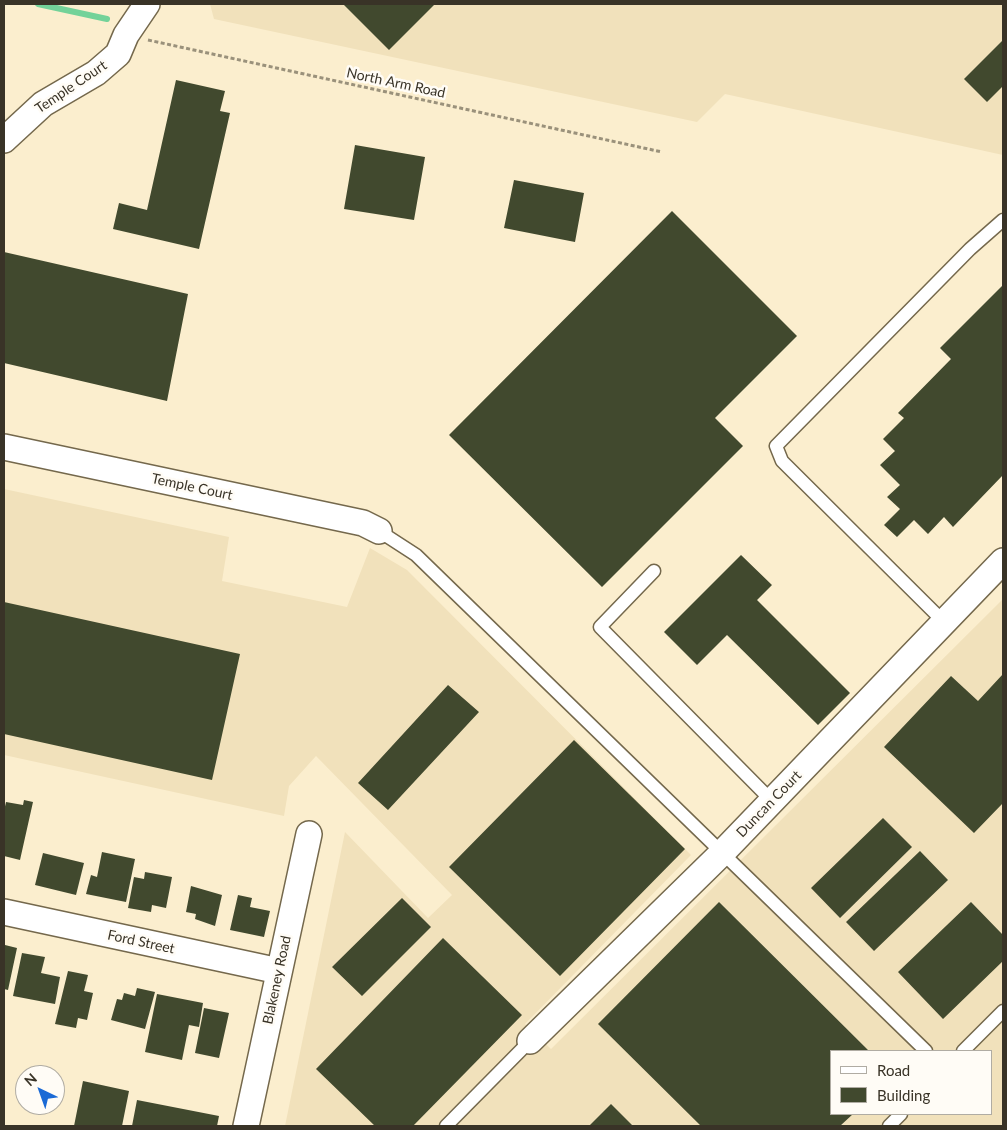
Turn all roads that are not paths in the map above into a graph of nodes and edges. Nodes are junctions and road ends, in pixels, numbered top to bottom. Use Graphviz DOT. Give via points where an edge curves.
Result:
graph roads {
  1 [pos="147,4"];
  2 [pos="4,140"];
  3 [pos="1003,220"];
  4 [pos="4,447"];
  5 [pos="379,531"];
  6 [pos="1003,561"];
  7 [pos="654,571"];
  8 [pos="944,622"];
  9 [pos="772,801"];
  10 [pos="309,834"];
  11 [pos="721,854"];
  12 [pos="4,912"];
  13 [pos="279,971"];
  14 [pos="1003,1011"];
  15 [pos="530,1042"];
  16 [pos="925,1050"];
  17 [pos="964,1050"];
  18 [pos="900,1115"];
  19 [pos="246,1126"];
  20 [pos="446,1126"];
  21 [pos="889,1126"];
  1 -- 2 [label="street, Temple Court" via="122,45 96,73 43,104"];
  3 -- 8 [label="lane" via="970,249 776,446 782,461"];
  4 -- 5 [label="street, Temple Court" via="363,523"];
  5 -- 11 [label="lane" via="416,555"];
  6 -- 8 [label="street, Duncan Court"];
  7 -- 9 [label="lane" via="600,627"];
  8 -- 9 [label="street, Duncan Court"];
  9 -- 11 [label="street, Duncan Court"];
  10 -- 13 [label="street, Blakeney Road"];
  11 -- 15 [label="street, Duncan Court"];
  11 -- 16 [label="lane"];
  12 -- 13 [label="street, Ford Street"];
  13 -- 19 [label="street, Blakeney Road"];
  14 -- 17 [label="lane"];
  15 -- 20 [label="lane"];
  18 -- 21 [label="lane"];
}
